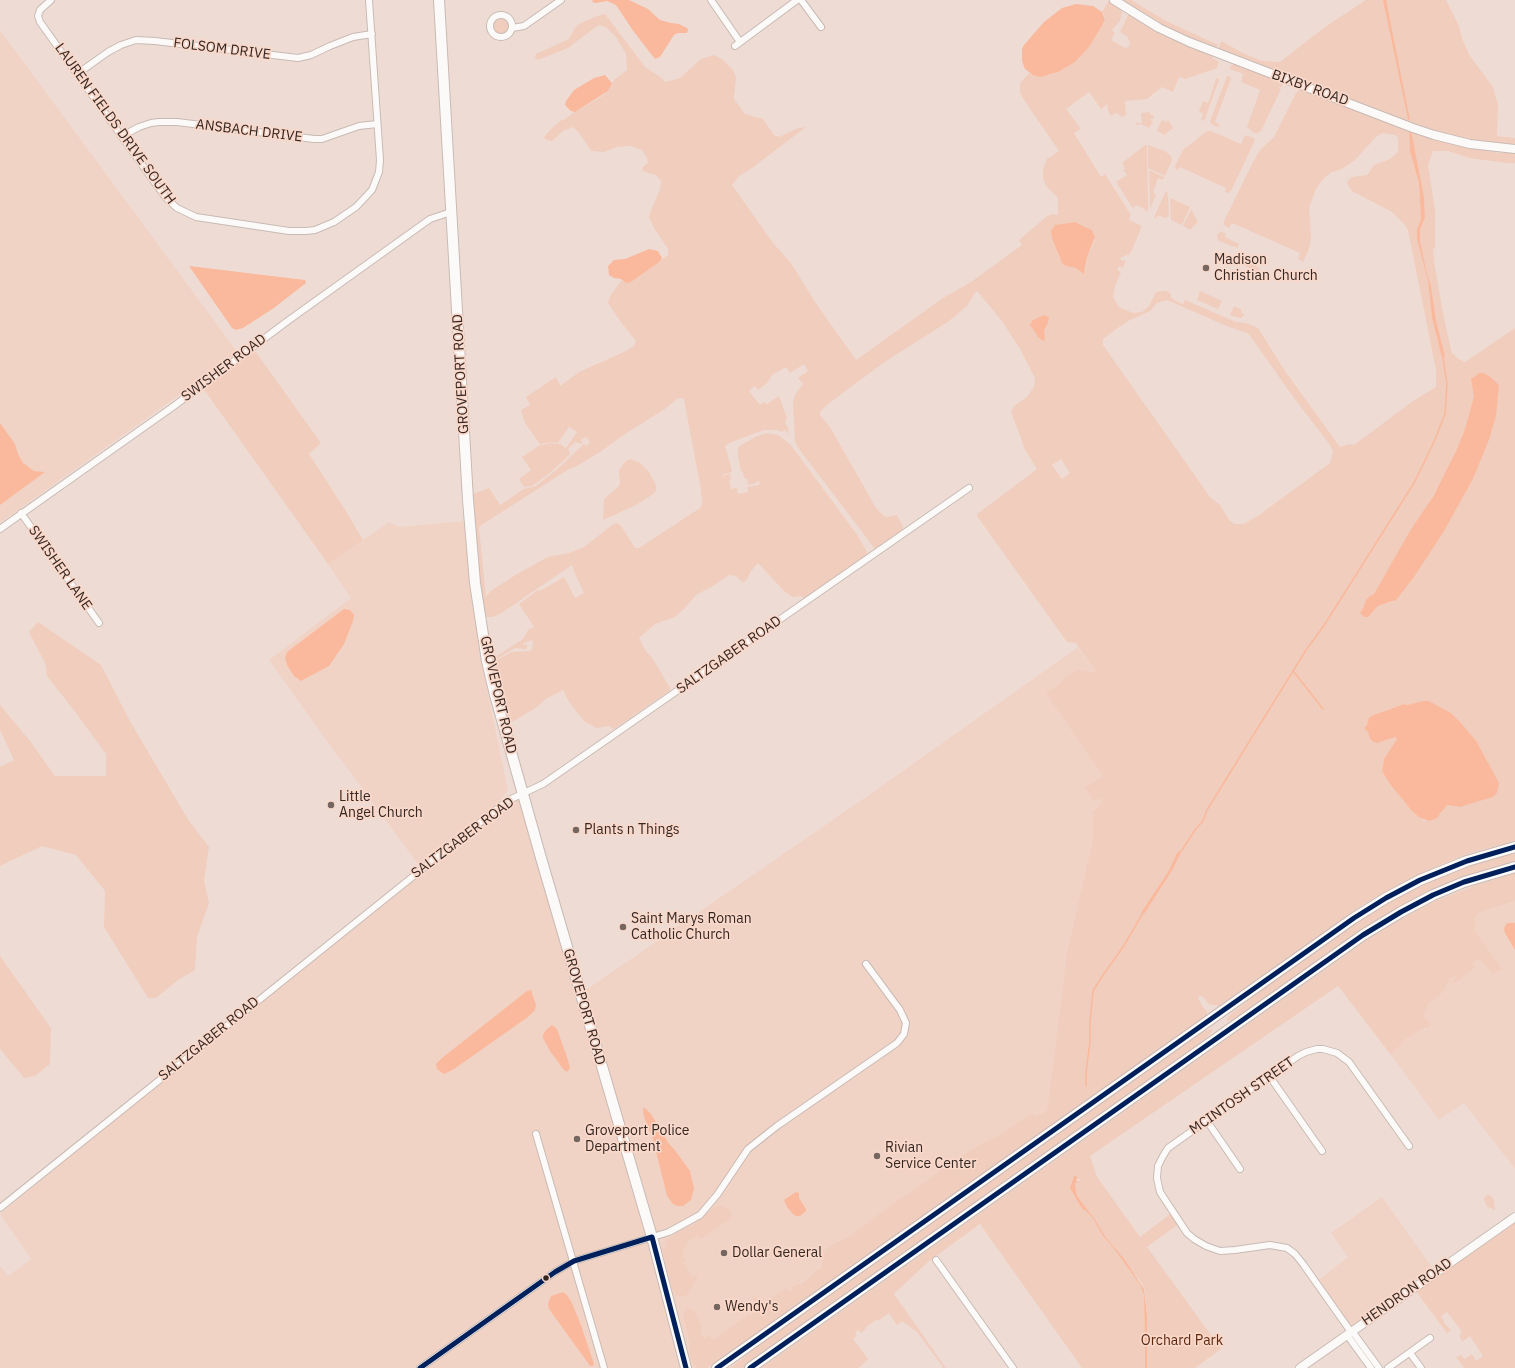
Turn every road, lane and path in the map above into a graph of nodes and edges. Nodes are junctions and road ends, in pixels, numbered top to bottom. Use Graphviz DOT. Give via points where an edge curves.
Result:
graph roads {
  1 [pos="51,0"];
  2 [pos="369,0"];
  3 [pos="439,0"];
  4 [pos="561,0"];
  5 [pos="711,0"];
  6 [pos="797,0"];
  7 [pos="801,0"];
  8 [pos="1114,0"];
  9 [pos="821,27"];
  10 [pos="512,28"];
  11 [pos="372,34"];
  12 [pos="77,74"];
  13 [pos="377,124"];
  14 [pos="122,136"];
  15 [pos="1515,149"];
  16 [pos="451,212"];
  17 [pos="969,488"];
  18 [pos="21,513"];
  19 [pos="0,528"];
  20 [pos="99,623"];
  21 [pos="522,793"];
  22 [pos="1515,847"];
  23 [pos="1515,867"];
  24 [pos="866,964"];
  25 [pos="1270,1077"];
  26 [pos="1207,1121"];
  27 [pos="536,1134"];
  28 [pos="1409,1146"];
  29 [pos="1322,1151"];
  30 [pos="1240,1169"];
  31 [pos="0,1208"];
  32 [pos="1515,1217"];
  33 [pos="652,1237"];
  34 [pos="936,1260"];
  35 [pos="574,1261"];
  36 [pos="1350,1333"];
  37 [pos="1430,1338"];
  38 [pos="1410,1352"];
  39 [pos="420,1368"];
  40 [pos="604,1368"];
  41 [pos="686,1368"];
  42 [pos="717,1368"];
  43 [pos="750,1368"];
  44 [pos="1013,1368"];
  45 [pos="1300,1368"];
  46 [pos="1372,1368"];
  47 [pos="1379,1368"];
  48 [pos="1388,1368"];
  49 [pos="1421,1368"];
  1 -- 12 [label="street, LAUREN FIELDS DRIVE SOUTH" via="40,10 40,22"];
  2 -- 11 [label="street, LAUREN FIELDS DRIVE SOUTH"];
  3 -- 16 [label="main road, GROVEPORT ROAD"];
  4 -- 10 [label="street" via="524,26"];
  5 -- 6 [label="street" via="738,44"];
  7 -- 9 [label="street"];
  8 -- 15 [label="street, BIXBY ROAD" via="1159,28 1189,42 1410,127 1470,144"];
  11 -- 12 [label="street, FOLSOM DRIVE" via="353,37 298,58 136,40 108,52"];
  11 -- 13 [label="street, LAUREN FIELDS DRIVE SOUTH"];
  12 -- 14 [label="street, LAUREN FIELDS DRIVE SOUTH"];
  13 -- 14 [label="street, ANSBACH DRIVE" via="359,126 322,139 177,122 151,123"];
  13 -- 14 [label="street, LAUREN FIELDS DRIVE SOUTH" via="380,160 379,172 372,190 346,215 315,230 306,231 216,221 188,214 167,199"];
  16 -- 18 [label="street, SWISHER ROAD" via="430,219 174,406"];
  16 -- 21 [label="main road, GROVEPORT ROAD" via="475,583 492,682"];
  17 -- 21 [label="street, SALTZGABER ROAD" via="543,784"];
  18 -- 19 [label="street, SWISHER ROAD"];
  18 -- 20 [label="street, SWISHER LANE"];
  21 -- 31 [label="street, SALTZGABER ROAD" via="507,801 472,828"];
  21 -- 33 [label="main road, GROVEPORT ROAD"];
  22 -- 42 [label="main road" via="1467,861 1420,880 1354,918"];
  23 -- 43 [label="main road" via="1444,891 1401,912 1367,933"];
  24 -- 33 [label="street" via="900,1010 906,1024 904,1034 897,1043 748,1149 700,1215 669,1232"];
  25 -- 26 [label="street, MCINTOSH STREET"];
  25 -- 28 [label="street, MCINTOSH STREET" via="1306,1052 1323,1049 1338,1053 1349,1062"];
  25 -- 29 [label="street"];
  26 -- 30 [label="street"];
  26 -- 36 [label="street, MCINTOSH STREET" via="1168,1148 1158,1166 1160,1192 1188,1233 1206,1246 1220,1250 1270,1245 1287,1248 1301,1261"];
  27 -- 35 [label="street"];
  32 -- 36 [label="street, HENDRON ROAD"];
  33 -- 35 [label="street"];
  33 -- 41 [label="main road, GROVEPORT ROAD"];
  34 -- 44 [label="street"];
  35 -- 39 [label="street"];
  35 -- 40 [label="street"];
  36 -- 45 [label="street, HENDRON ROAD"];
  36 -- 46 [label="street"];
  36 -- 47 [label="street"];
  37 -- 38 [label="street"];
  38 -- 48 [label="street"];
  38 -- 49 [label="street"];
}
